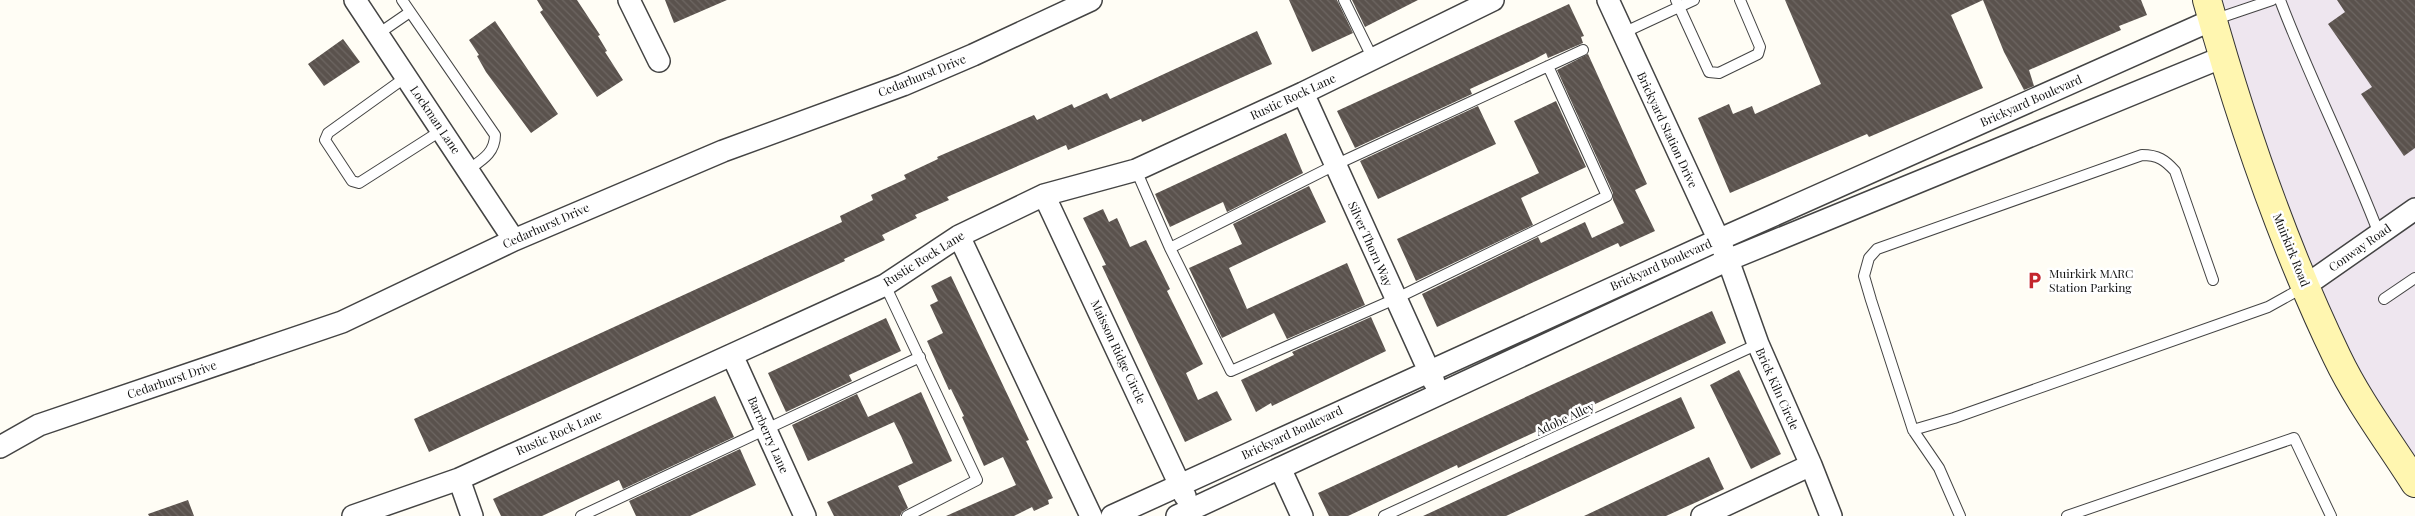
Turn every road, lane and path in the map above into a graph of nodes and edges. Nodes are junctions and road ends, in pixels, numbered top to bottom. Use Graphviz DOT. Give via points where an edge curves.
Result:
graph roads {
  1 [pos="355,0"];
  2 [pos="402,0"];
  3 [pos="629,0"];
  4 [pos="1091,0"];
  5 [pos="1344,0"];
  6 [pos="1493,0"];
  7 [pos="1608,0"];
  8 [pos="1694,0"];
  9 [pos="1740,0"];
  10 [pos="2272,0"];
  11 [pos="2280,0"];
  12 [pos="1677,4"];
  13 [pos="2210,10"];
  14 [pos="410,12"];
  15 [pos="1623,33"];
  16 [pos="378,34"];
  17 [pos="1583,50"];
  18 [pos="2223,57"];
  19 [pos="1372,58"];
  20 [pos="659,61"];
  21 [pos="1548,66"];
  22 [pos="406,76"];
  23 [pos="1303,93"];
  24 [pos="442,130"];
  25 [pos="1335,165"];
  26 [pos="468,170"];
  27 [pos="1136,170"];
  28 [pos="1044,195"];
  29 [pos="2415,209"];
  30 [pos="2379,234"];
  31 [pos="959,236"];
  32 [pos="514,240"];
  33 [pos="1718,240"];
  34 [pos="1170,248"];
  35 [pos="1728,260"];
  36 [pos="2415,278"];
  37 [pos="2213,280"];
  38 [pos="884,285"];
  39 [pos="2305,286"];
  40 [pos="1395,298"];
  41 [pos="2384,298"];
  42 [pos="1758,344"];
  43 [pos="732,354"];
  44 [pos="920,357"];
  45 [pos="1427,371"];
  46 [pos="1440,394"];
  47 [pos="765,428"];
  48 [pos="1913,430"];
  49 [pos="0,447"];
  50 [pos="1811,465"];
  51 [pos="1280,468"];
  52 [pos="458,479"];
  53 [pos="2415,483"];
  54 [pos="1181,484"];
  55 [pos="1183,513"];
  56 [pos="352,516"];
  57 [pos="472,516"];
  58 [pos="581,516"];
  59 [pos="805,516"];
  60 [pos="907,516"];
  61 [pos="1091,516"];
  62 [pos="1112,516"];
  63 [pos="1302,516"];
  64 [pos="1384,516"];
  65 [pos="1702,516"];
  66 [pos="1831,516"];
  67 [pos="1960,516"];
  68 [pos="2067,516"];
  69 [pos="2331,516"];
  1 -- 16 [label="street, Lockman Lane"];
  2 -- 14 [label="lane"];
  3 -- 20 [label="street"];
  4 -- 32 [label="street, Cedarhurst Drive" via="903,85 723,151"];
  5 -- 19 [label="lane"];
  6 -- 19 [label="street, Rustic Rock Lane"];
  7 -- 15 [label="street, Brickyard Station Drive"];
  8 -- 12 [label="lane"];
  9 -- 12 [label="lane" via="1760,47 1758,54 1719,73 1709,72"];
  10 -- 13 [label="lane"];
  11 -- 30 [label="lane" via="2300,54 2356,173"];
  12 -- 15 [label="lane"];
  13 -- 18 [label="main road, Muirkirk Road"];
  13 -- 33 [label="street, Brickyard Boulevard"];
  14 -- 16 [label="lane"];
  14 -- 26 [label="lane" via="495,135 495,144 490,152"];
  15 -- 33 [label="street, Brickyard Station Drive"];
  16 -- 22 [label="street, Lockman Lane"];
  17 -- 21 [label="lane"];
  18 -- 35 [label="street, Brickyard Boulevard"];
  18 -- 39 [label="main road, Muirkirk Road" via="2269,195"];
  19 -- 23 [label="street, Rustic Rock Lane"];
  21 -- 25 [label="lane"];
  21 -- 40 [label="lane" via="1607,196"];
  22 -- 24 [label="street, Lockman Lane"];
  22 -- 24 [label="lane" via="328,133 325,140 352,181 359,183"];
  23 -- 25 [label="street, Silver Thorn Way"];
  23 -- 27 [label="street, Rustic Rock Lane"];
  24 -- 26 [label="street, Lockman Lane"];
  25 -- 34 [label="lane"];
  25 -- 40 [label="street, Silver Thorn Way"];
  26 -- 32 [label="street, Lockman Lane"];
  27 -- 28 [label="street, Rustic Rock Lane"];
  27 -- 34 [label="lane"];
  28 -- 31 [label="street, Rustic Rock Lane"];
  28 -- 54 [label="street, Maisson Ridge Circle"];
  29 -- 30 [label="street, Conway Road"];
  30 -- 39 [label="street, Conway Road"];
  31 -- 38 [label="street, Rustic Rock Lane"];
  31 -- 61 [label="street"];
  32 -- 49 [label="street, Cedarhurst Drive" via="342,322 39,425"];
  33 -- 35 [label="street, Brickyard Station Drive"];
  33 -- 45 [label="street, Brickyard Boulevard"];
  34 -- 40 [label="lane" via="1231,371"];
  35 -- 42 [label="street, Brick Kiln Circle"];
  35 -- 46 [label="street, Brickyard Boulevard"];
  36 -- 41 [label="lane"];
  37 -- 48 [label="lane" via="2175,171 2156,156 2142,156 1886,244 1869,258 1864,276"];
  38 -- 43 [label="street, Rustic Rock Lane"];
  38 -- 44 [label="lane"];
  39 -- 48 [label="lane" via="2268,307"];
  39 -- 53 [label="main road, Muirkirk Road" via="2338,358"];
  40 -- 45 [label="street, Silver Thorn Way"];
  42 -- 50 [label="street, Brick Kiln Circle"];
  42 -- 64 [label="lane, Adobe Alley"];
  43 -- 47 [label="street, Barrberry Lane"];
  43 -- 52 [label="street, Rustic Rock Lane"];
  44 -- 47 [label="lane"];
  44 -- 60 [label="lane" via="977,480"];
  45 -- 46 [label="street, Silver Thorn Way"];
  45 -- 54 [label="street, Brickyard Boulevard"];
  46 -- 51 [label="street, Brickyard Boulevard"];
  47 -- 58 [label="lane"];
  47 -- 59 [label="street, Barrberry Lane"];
  48 -- 67 [label="lane" via="1939,468"];
  50 -- 65 [label="street"];
  50 -- 66 [label="street, Brick Kiln Circle"];
  51 -- 55 [label="street, Brickyard Boulevard"];
  51 -- 63 [label="street"];
  52 -- 56 [label="street, Rustic Rock Lane"];
  52 -- 57 [label="street"];
  54 -- 55 [label="street, Maisson Ridge Circle"];
  54 -- 62 [label="street, Brickyard Boulevard"];
  68 -- 69 [label="lane" via="2294,438"];
}
